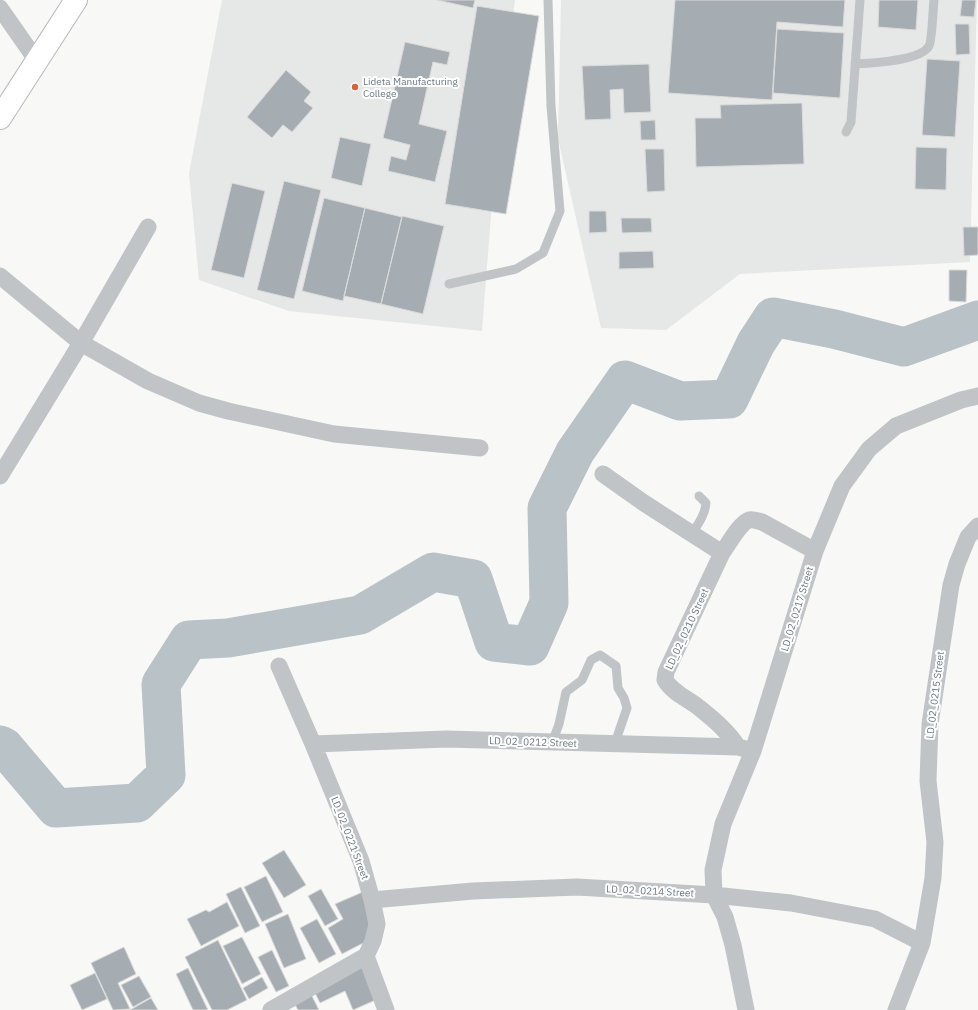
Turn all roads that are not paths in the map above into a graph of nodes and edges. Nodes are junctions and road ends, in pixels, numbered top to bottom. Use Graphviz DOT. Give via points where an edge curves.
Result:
graph roads {
  1 [pos="76,0"];
  2 [pos="548,0"];
  3 [pos="860,0"];
  4 [pos="934,0"];
  5 [pos="0,8"];
  6 [pos="37,61"];
  7 [pos="855,64"];
  8 [pos="0,118"];
  9 [pos="846,132"];
  10 [pos="148,227"];
  11 [pos="0,276"];
  12 [pos="448,284"];
  13 [pos="81,343"];
  14 [pos="978,396"];
  15 [pos="480,448"];
  16 [pos="603,474"];
  17 [pos="0,476"];
  18 [pos="699,496"];
  19 [pos="978,526"];
  20 [pos="692,534"];
  21 [pos="815,551"];
  22 [pos="722,553"];
  23 [pos="279,666"];
  24 [pos="552,743"];
  25 [pos="615,743"];
  26 [pos="313,744"];
  27 [pos="746,749"];
  28 [pos="714,895"];
  29 [pos="372,900"];
  30 [pos="922,943"];
  31 [pos="366,956"];
  32 [pos="271,1010"];
  33 [pos="386,1010"];
  34 [pos="746,1010"];
  35 [pos="896,1010"];
  1 -- 6 [label="main road"];
  2 -- 12 [label="lane" via="551,106 560,211 543,253 516,269"];
  3 -- 7 [label="lane"];
  4 -- 7 [label="lane" via="930,46 923,53 898,60"];
  5 -- 6 [label="street"];
  6 -- 8 [label="main road"];
  7 -- 9 [label="lane" via="851,122"];
  10 -- 13 [label="street"];
  11 -- 13 [label="street"];
  13 -- 15 [label="street" via="148,381 199,403 228,411 334,434"];
  13 -- 17 [label="street"];
  14 -- 21 [label="street, LD_02_0217 Street" via="961,400 896,426 869,449 842,486"];
  16 -- 20 [label="street"];
  18 -- 20 [label="lane" via="706,503 706,509"];
  19 -- 30 [label="street, LD_02_0215 Street" via="968,537 955,571 930,724 928,781 935,842 933,878"];
  20 -- 22 [label="street"];
  21 -- 22 [label="street, LD_02_0210 Street" via="762,522 748,520"];
  21 -- 27 [label="street, LD_02_0217 Street"];
  22 -- 27 [label="street, LD_02_0210 Street" via="666,672 666,680 672,689 719,724"];
  23 -- 26 [label="street, LD_02_0221 Street"];
  24 -- 25 [label="street, LD_02_0212 Street"];
  24 -- 25 [label="lane" via="566,692 582,680 592,660 600,655 616,666 618,688 627,708"];
  24 -- 26 [label="street, LD_02_0212 Street" via="447,739"];
  25 -- 27 [label="street, LD_02_0212 Street"];
  26 -- 29 [label="street, LD_02_0221 Street" via="361,861"];
  27 -- 28 [label="street, LD_02_0217 Street" via="722,824 713,870"];
  28 -- 29 [label="street, LD_02_0214 Street" via="577,887 472,891"];
  28 -- 30 [label="street, LD_02_0214 Street" via="791,903 875,919"];
  28 -- 34 [label="street" via="725,917 733,945"];
  29 -- 31 [label="street, LD_02_0221 Street" via="377,924"];
  30 -- 35 [label="street, LD_02_0215 Street"];
  31 -- 32 [label="street"];
  31 -- 33 [label="street"];
}
